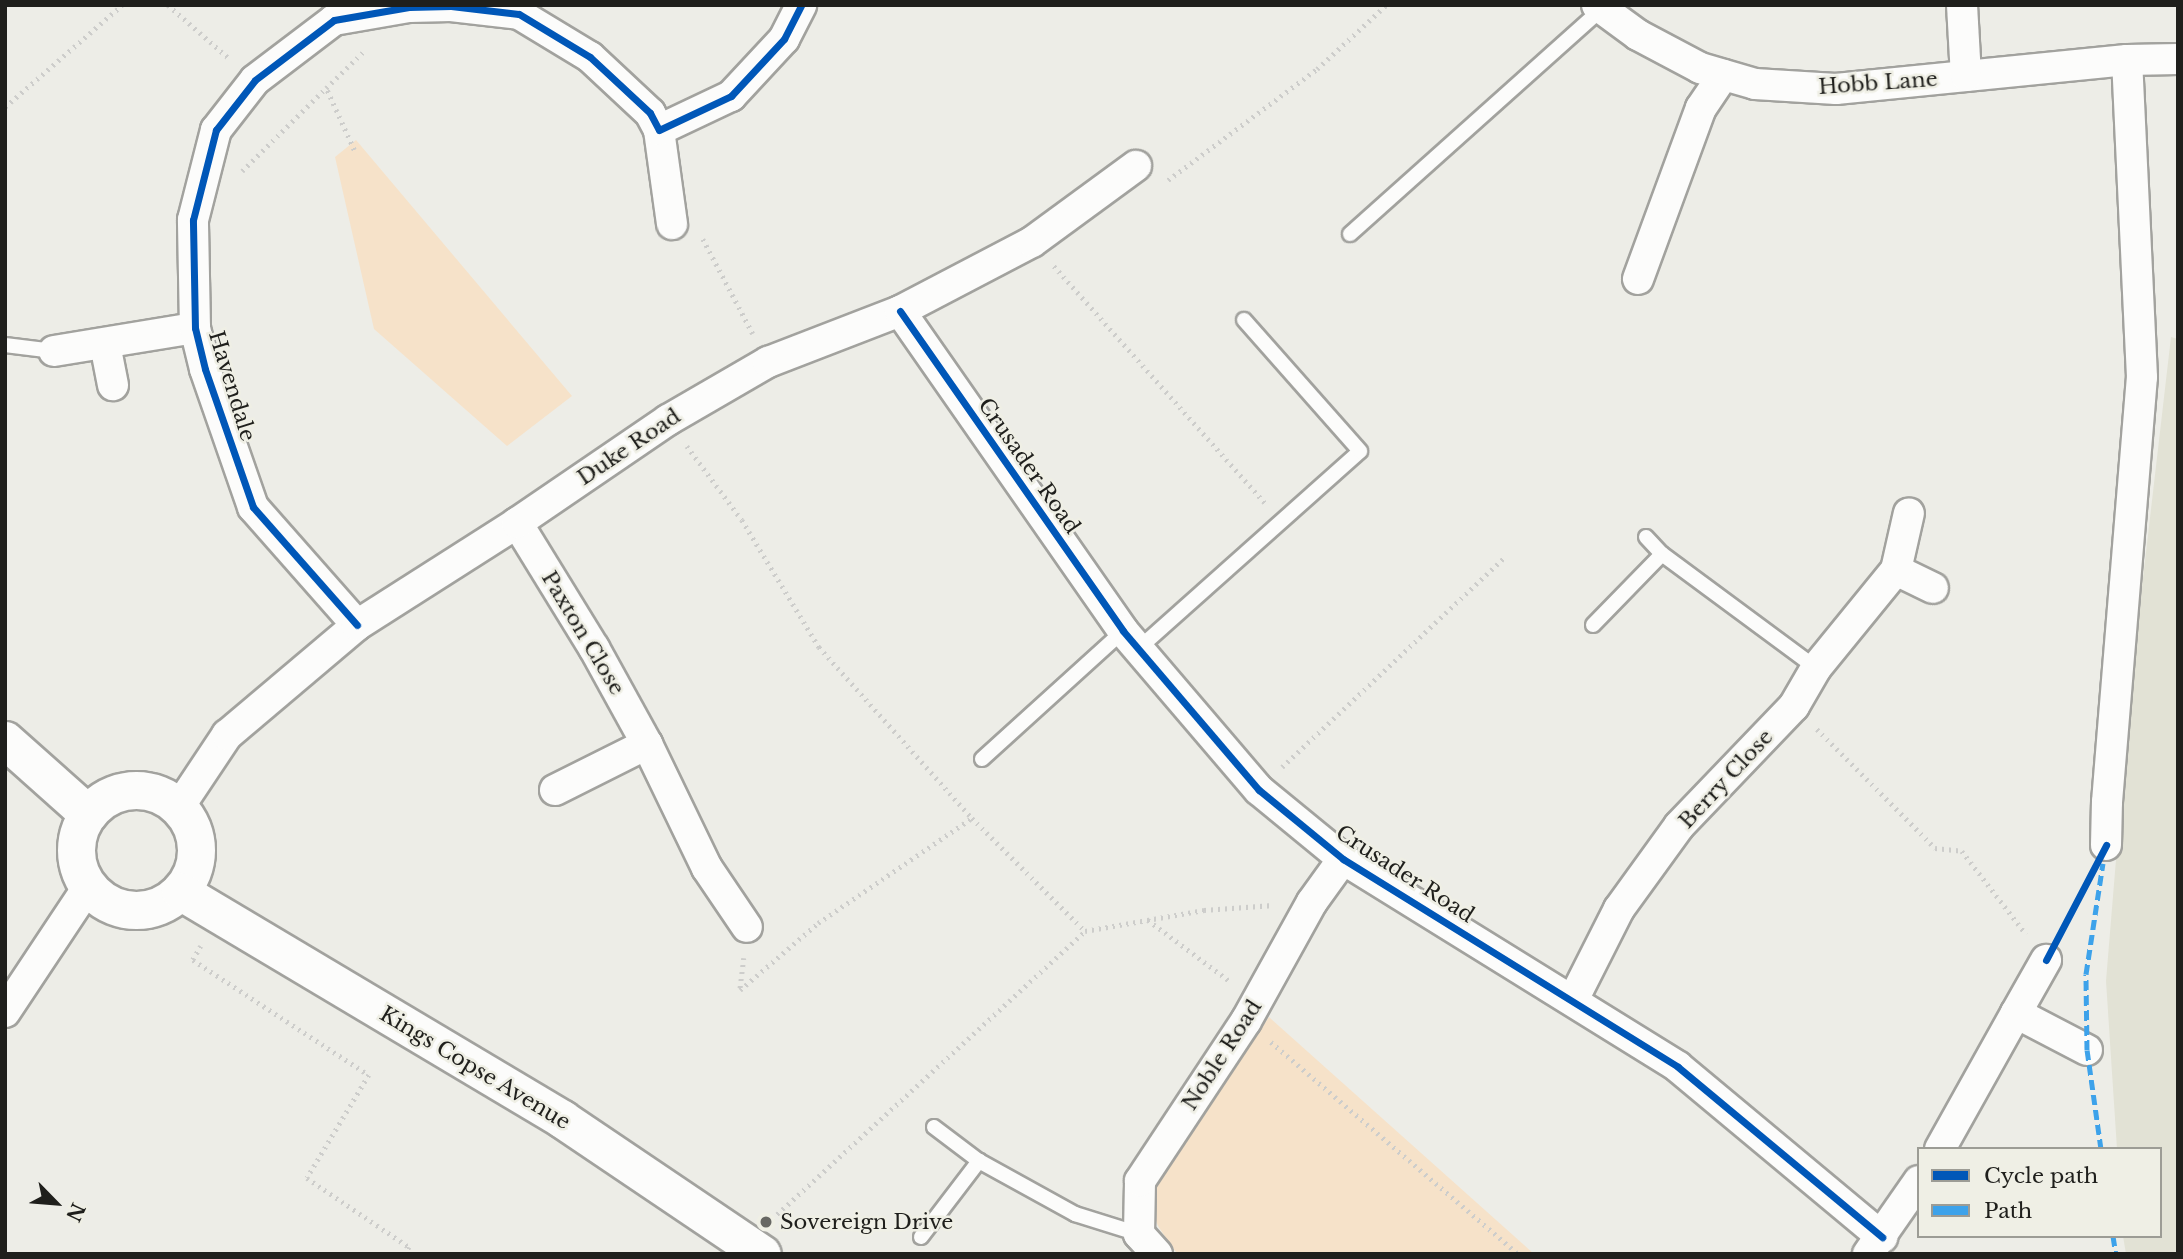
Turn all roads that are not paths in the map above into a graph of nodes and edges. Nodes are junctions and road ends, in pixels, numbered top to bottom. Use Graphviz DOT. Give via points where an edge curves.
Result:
graph roads {
  1 [pos="801,5"];
  2 [pos="1962,5"];
  3 [pos="1599,7"];
  4 [pos="518,9"];
  5 [pos="2178,59"];
  6 [pos="2127,60"];
  7 [pos="1723,75"];
  8 [pos="1966,76"];
  9 [pos="659,130"];
  10 [pos="1136,166"];
  11 [pos="671,217"];
  12 [pos="1350,234"];
  13 [pos="1639,279"];
  14 [pos="900,311"];
  15 [pos="1244,320"];
  16 [pos="195,328"];
  17 [pos="105,344"];
  18 [pos="5,345"];
  19 [pos="54,351"];
  20 [pos="113,385"];
  21 [pos="1909,513"];
  22 [pos="517,523"];
  23 [pos="1646,537"];
  24 [pos="1662,554"];
  25 [pos="1896,570"];
  26 [pos="1933,588"];
  27 [pos="357,625"];
  28 [pos="1593,625"];
  29 [pos="1131,640"];
  30 [pos="1816,668"];
  31 [pos="5,740"];
  32 [pos="647,744"];
  33 [pos="982,759"];
  34 [pos="555,790"];
  35 [pos="179,807"];
  36 [pos="88,814"];
  37 [pos="2106,845"];
  38 [pos="1343,859"];
  39 [pos="88,887"];
  40 [pos="180,891"];
  41 [pos="747,927"];
  42 [pos="2046,960"];
  43 [pos="1573,1000"];
  44 [pos="5,1012"];
  45 [pos="2016,1013"];
  46 [pos="2087,1050"];
  47 [pos="934,1127"];
  48 [pos="1941,1147"];
  49 [pos="979,1161"];
  50 [pos="1917,1184"];
  51 [pos="921,1237"];
  52 [pos="1148,1244"];
  53 [pos="1875,1245"];
  54 [pos="754,1248"];
  1 -- 9 [label="street" via="784,39 732,96"];
  2 -- 8 [label="street"];
  3 -- 7 [label="street, Hobb Lane" via="1638,35"];
  3 -- 12 [label="lane"];
  4 -- 9 [label="street, Havendale" via="590,57 650,113"];
  4 -- 16 [label="street, Havendale" via="409,8 334,20 255,80 216,130 193,220"];
  5 -- 6 [label="street, Hobb Lane"];
  6 -- 8 [label="street, Hobb Lane"];
  6 -- 37 [label="street" via="2142,377"];
  7 -- 8 [label="street, Hobb Lane" via="1755,84 1836,89"];
  7 -- 13 [label="street" via="1700,108"];
  9 -- 11 [label="street, Havendale"];
  10 -- 14 [label="street, Duke Road" via="1032,242"];
  14 -- 22 [label="street, Duke Road" via="768,362 668,420"];
  14 -- 29 [label="street, Crusader Road"];
  15 -- 29 [label="lane" via="1360,451 1281,522"];
  16 -- 17 [label="street, Havendale"];
  16 -- 27 [label="street, Havendale" via="253,507"];
  17 -- 19 [label="street, Havendale"];
  17 -- 20 [label="street"];
  18 -- 19 [label="lane"];
  21 -- 25 [label="street, Berry Close"];
  22 -- 27 [label="street, Duke Road"];
  22 -- 32 [label="street, Paxton Close"];
  23 -- 24 [label="lane"];
  24 -- 28 [label="lane"];
  24 -- 30 [label="lane"];
  25 -- 26 [label="street"];
  25 -- 30 [label="street, Berry Close"];
  27 -- 35 [label="street, Duke Road" via="227,735"];
  29 -- 33 [label="lane"];
  29 -- 38 [label="street, Crusader Road" via="1259,789"];
  30 -- 43 [label="street, Berry Close" via="1794,706 1679,827 1619,909"];
  31 -- 36 [label="street"];
  32 -- 34 [label="street"];
  32 -- 41 [label="street, Paxton Close" via="708,868"];
  35 -- 36 [label="street" via="143,790 122,791 103,799"];
  35 -- 40 [label="street" via="191,824 196,844 195,865"];
  36 -- 39 [label="street" via="78,834 76,855"];
  38 -- 43 [label="street, Crusader Road"];
  38 -- 52 [label="street, Noble Road" via="1312,902 1252,1011 1140,1181"];
  39 -- 40 [label="street" via="123,909 143,910 163,904"];
  39 -- 44 [label="street"];
  40 -- 54 [label="street, Kings Copse Avenue" via="562,1119"];
  42 -- 45 [label="street"];
  43 -- 53 [label="street, Crusader Road" via="1678,1067"];
  45 -- 46 [label="street"];
  45 -- 48 [label="street"];
  47 -- 49 [label="lane"];
  49 -- 51 [label="lane"];
  49 -- 52 [label="lane" via="1075,1214"];
  50 -- 53 [label="street"];
}
